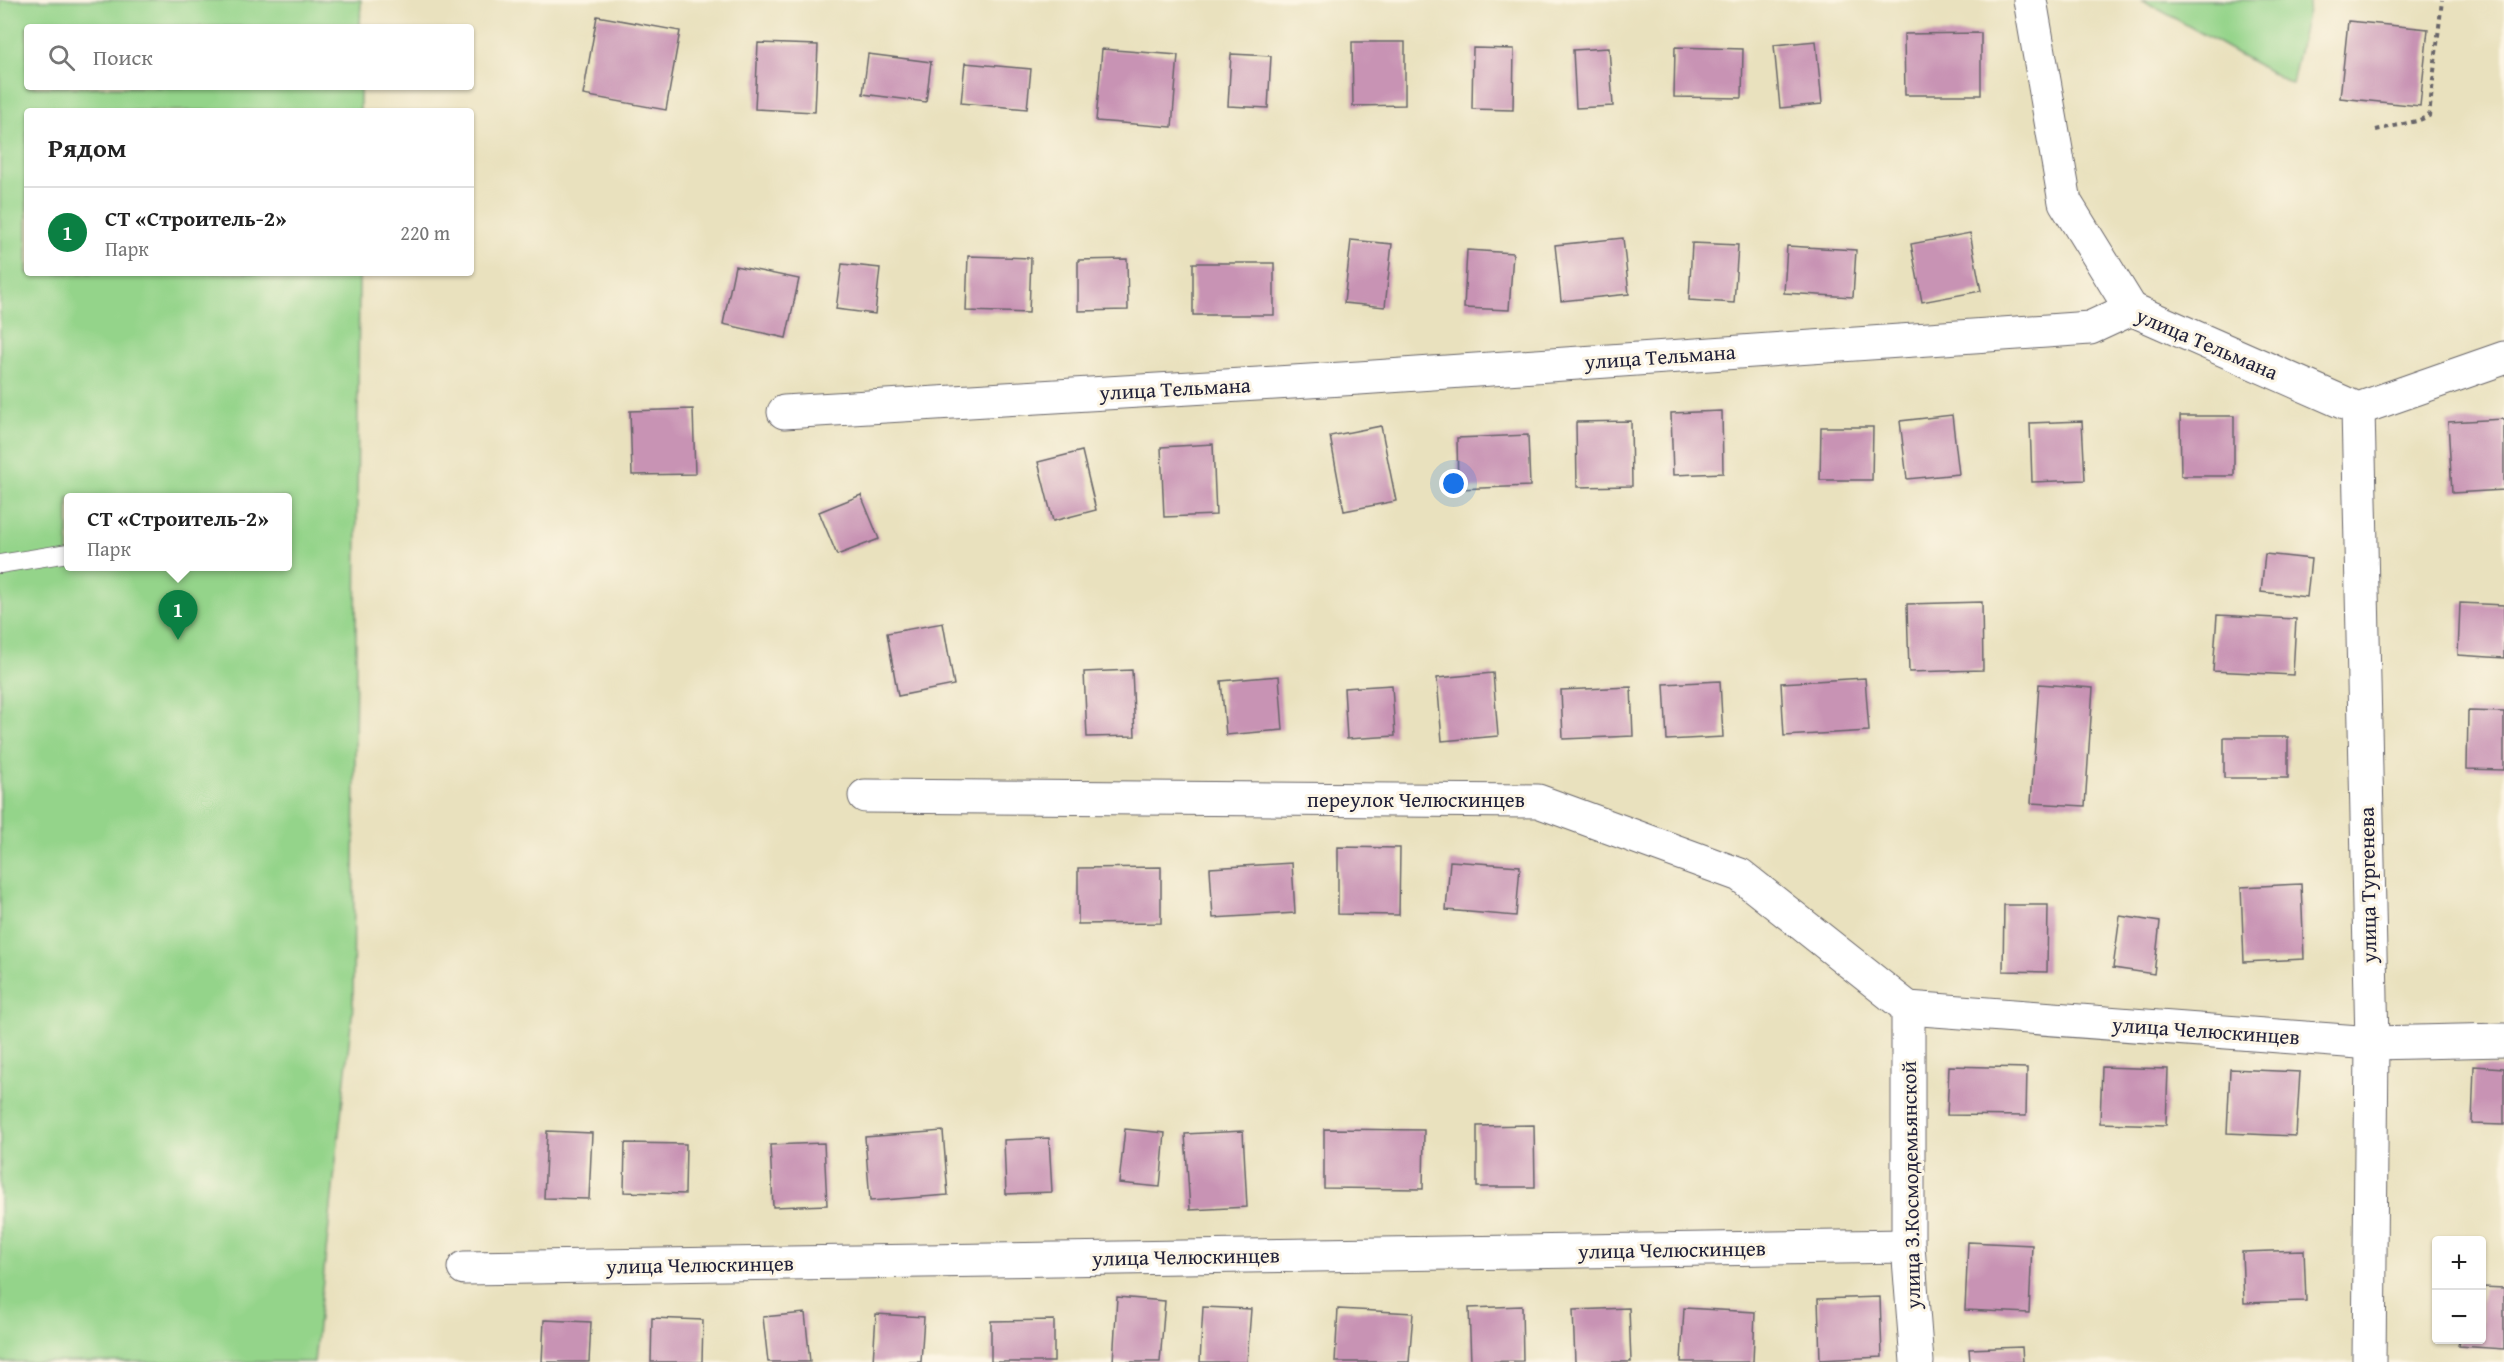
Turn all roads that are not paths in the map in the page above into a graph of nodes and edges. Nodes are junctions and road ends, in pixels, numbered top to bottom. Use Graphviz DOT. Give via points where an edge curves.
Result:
graph roads {
  1 [pos="2031,0"];
  2 [pos="2131,309"];
  3 [pos="2504,358"];
  4 [pos="2358,409"];
  5 [pos="784,412"];
  6 [pos="64,554"];
  7 [pos="0,564"];
  8 [pos="865,796"];
  9 [pos="1908,1008"];
  10 [pos="2504,1040"];
  11 [pos="2372,1043"];
  12 [pos="1908,1246"];
  13 [pos="464,1268"];
  14 [pos="1917,1362"];
  15 [pos="2369,1362"];
  1 -- 2 [label="street" via="2065,202"];
  2 -- 4 [label="street, улица Тельмана"];
  2 -- 5 [label="street, улица Тельмана" via="2090,328"];
  3 -- 4 [label="street"];
  4 -- 11 [label="street, улица Тургенева"];
  6 -- 7 [label="lane"];
  8 -- 9 [label="street, переулок Челюскинцев" via="1538,801 1740,875"];
  9 -- 11 [label="street, улица Челюскинцев"];
  9 -- 12 [label="street, улица З.Космодемьянской"];
  10 -- 11 [label="street, улица Челюскинцев"];
  11 -- 15 [label="street, улица Тургенева"];
  12 -- 13 [label="street, улица Челюскинцев"];
  12 -- 14 [label="street, улица З.Космодемьянской"];
}
